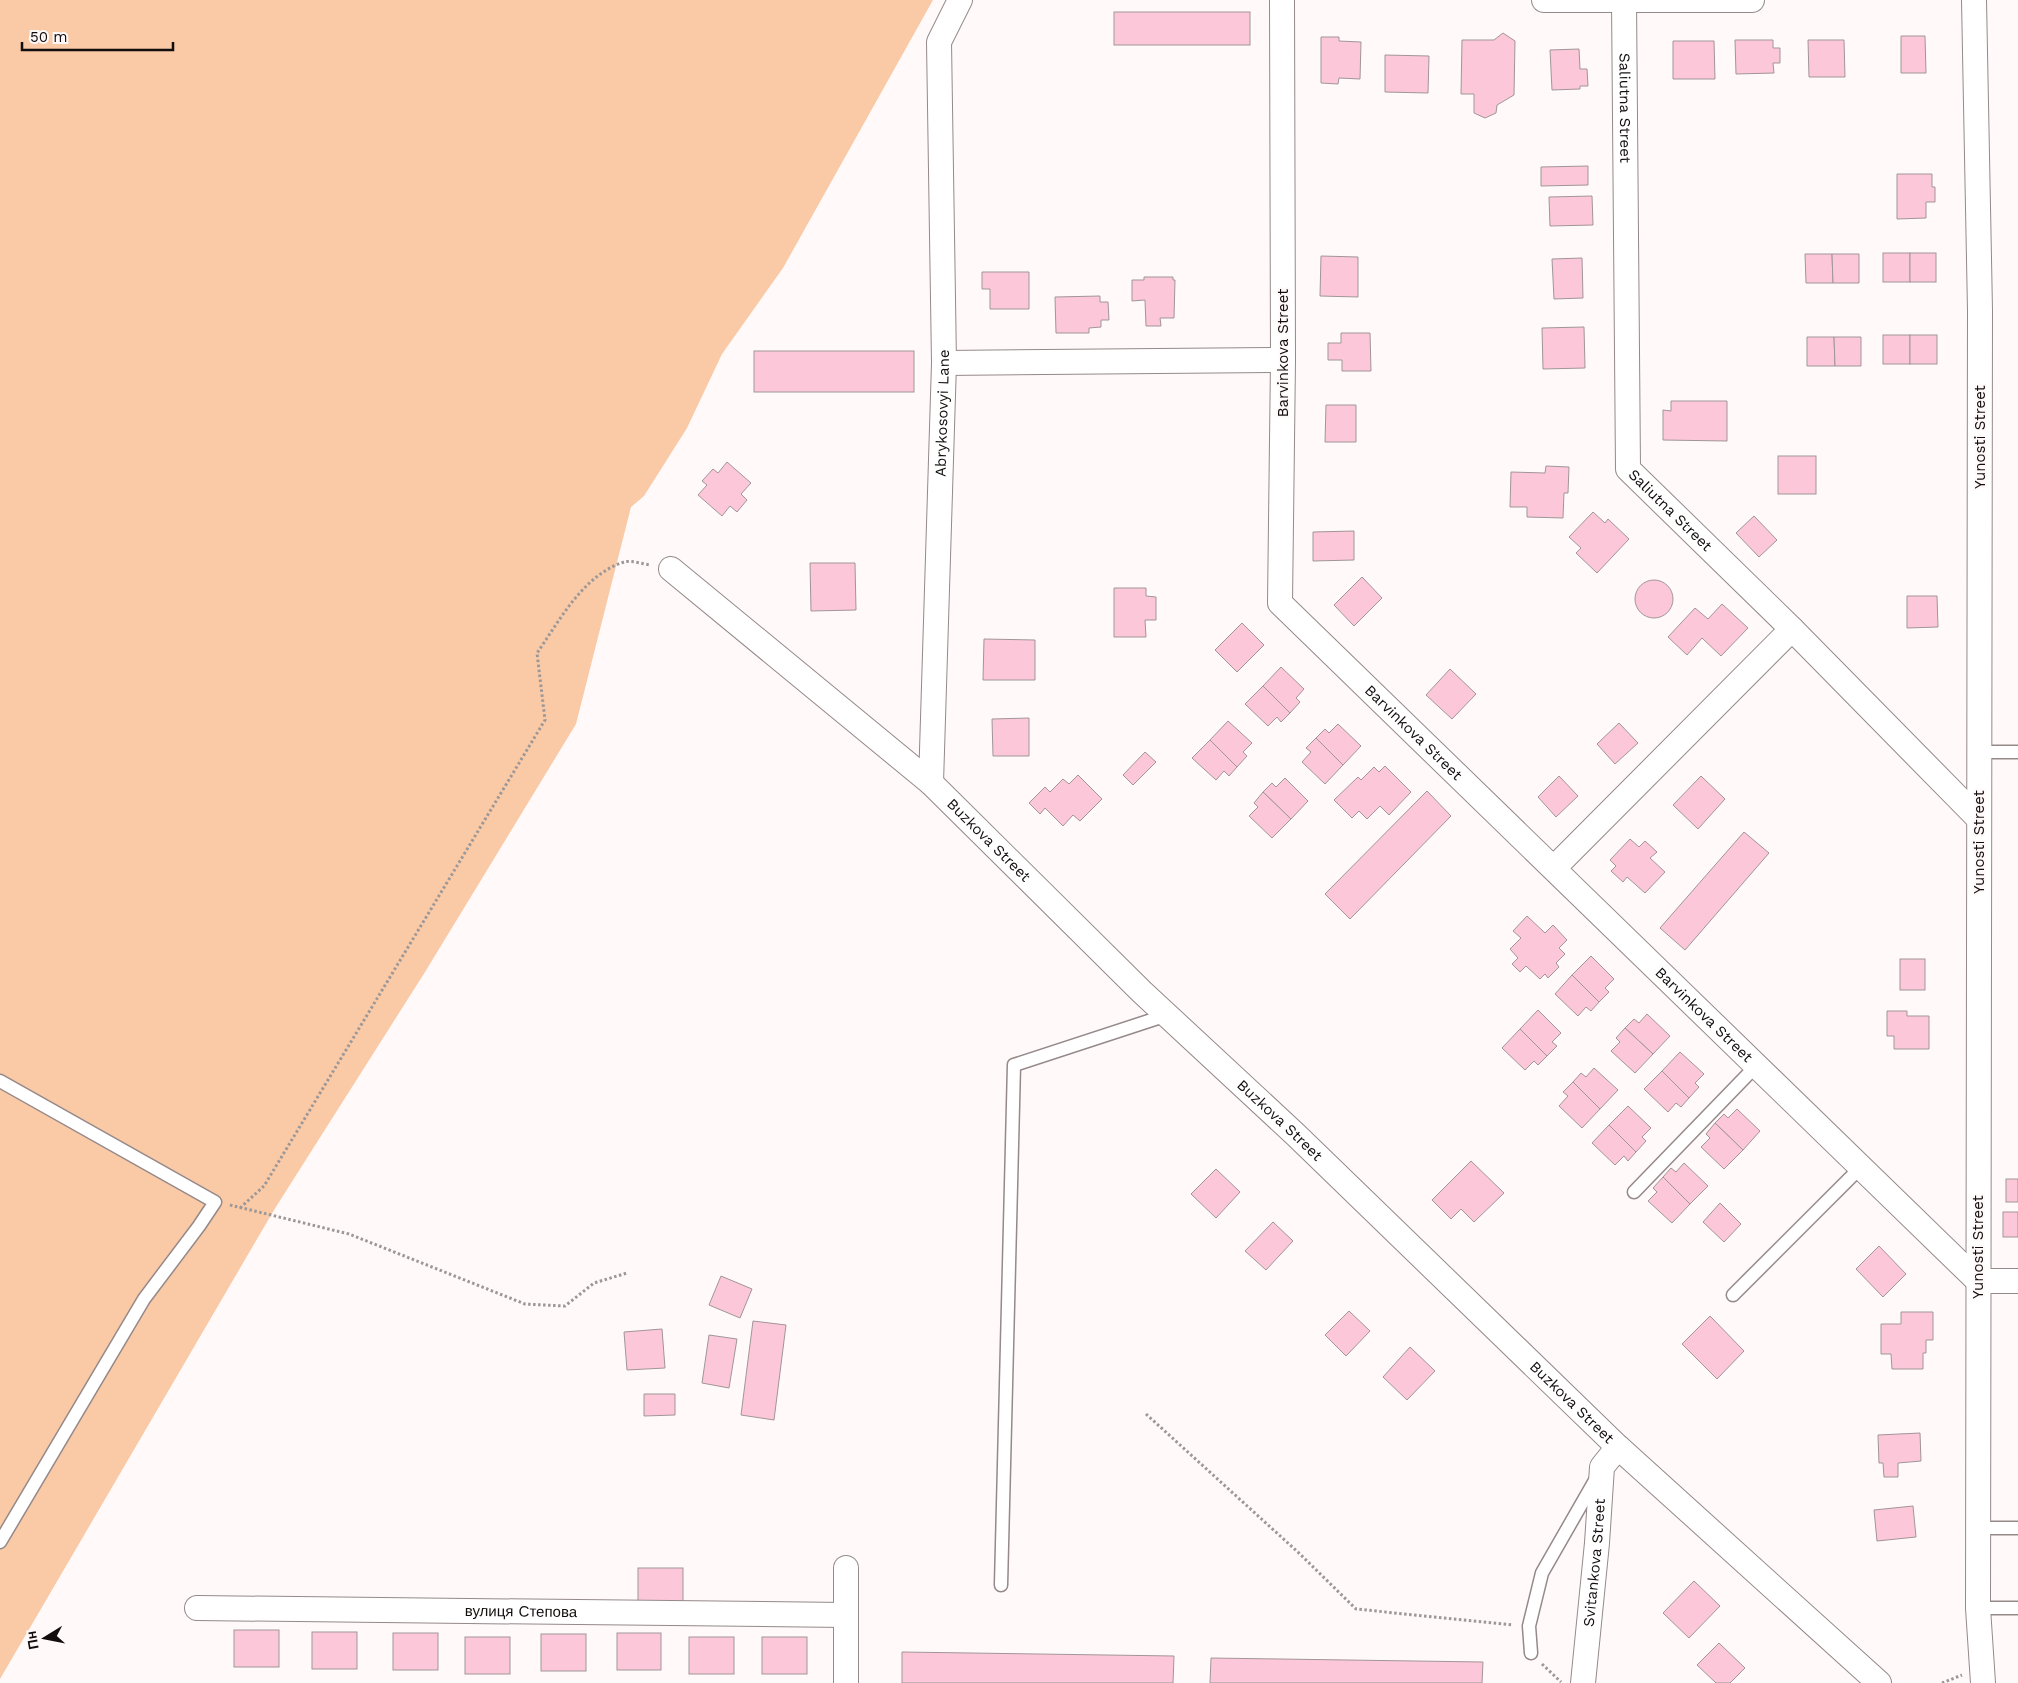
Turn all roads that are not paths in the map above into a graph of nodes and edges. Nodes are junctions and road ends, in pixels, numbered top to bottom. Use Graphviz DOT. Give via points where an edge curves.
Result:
graph roads {
  1 [pos="960,0"];
  2 [pos="1282,0"];
  3 [pos="1544,0"];
  4 [pos="1752,0"];
  5 [pos="1974,0"];
  6 [pos="1624,1"];
  7 [pos="1283,360"];
  8 [pos="944,363"];
  9 [pos="671,568"];
  10 [pos="1792,629"];
  11 [pos="1979,752"];
  12 [pos="2018,752"];
  13 [pos="931,783"];
  14 [pos="1979,819"];
  15 [pos="1554,868"];
  16 [pos="1167,1015"];
  17 [pos="1757,1065"];
  18 [pos="0,1081"];
  19 [pos="1861,1167"];
  20 [pos="1634,1192"];
  21 [pos="1978,1281"];
  22 [pos="2018,1281"];
  23 [pos="1733,1295"];
  24 [pos="1618,1447"];
  25 [pos="1602,1468"];
  26 [pos="1978,1528"];
  27 [pos="2018,1528"];
  28 [pos="0,1542"];
  29 [pos="846,1568"];
  30 [pos="1001,1585"];
  31 [pos="196,1608"];
  32 [pos="1978,1608"];
  33 [pos="2018,1608"];
  34 [pos="846,1615"];
  35 [pos="1530,1654"];
  36 [pos="846,1683"];
  37 [pos="1583,1683"];
  38 [pos="1879,1683"];
  39 [pos="1982,1683"];
  1 -- 8 [label="street, Abrykosovyi Lane" via="939,42"];
  2 -- 7 [label="street, Barvinkova Street"];
  3 -- 6 [label="street"];
  4 -- 6 [label="street"];
  5 -- 11 [label="street, Yunosti Street" via="1980,311"];
  6 -- 10 [label="street, Saliutna Street" via="1628,469"];
  7 -- 8 [label="street"];
  7 -- 15 [label="street, Barvinkova Street" via="1280,603"];
  8 -- 13 [label="street, Abrykosovyi Lane"];
  9 -- 13 [label="street, Buzkova Street"];
  10 -- 14 [label="street, Saliutna Street"];
  10 -- 15 [label="street"];
  11 -- 12 [label="lane"];
  11 -- 14 [label="street, Yunosti Street"];
  13 -- 16 [label="street, Buzkova Street"];
  14 -- 21 [label="street, Yunosti Street"];
  15 -- 17 [label="street, Barvinkova Street"];
  16 -- 24 [label="street, Buzkova Street" via="1296,1135"];
  16 -- 30 [label="lane" via="1014,1065"];
  17 -- 19 [label="street, Barvinkova Street"];
  17 -- 20 [label="lane"];
  18 -- 28 [label="lane" via="215,1202 144,1299"];
  19 -- 21 [label="street, Barvinkova Street"];
  19 -- 23 [label="lane"];
  21 -- 22 [label="street"];
  21 -- 26 [label="street, Yunosti Street"];
  24 -- 25 [label="street"];
  24 -- 38 [label="street, Buzkova Street"];
  25 -- 35 [label="lane" via="1542,1573 1529,1626"];
  25 -- 37 [label="street, Svitankova Street"];
  26 -- 27 [label="lane"];
  26 -- 32 [label="street, Yunosti Street"];
  29 -- 34 [label="street"];
  31 -- 34 [label="street, вулиця Степова"];
  32 -- 33 [label="lane"];
  32 -- 39 [label="street, Yunosti Street"];
  34 -- 36 [label="street"];
}
